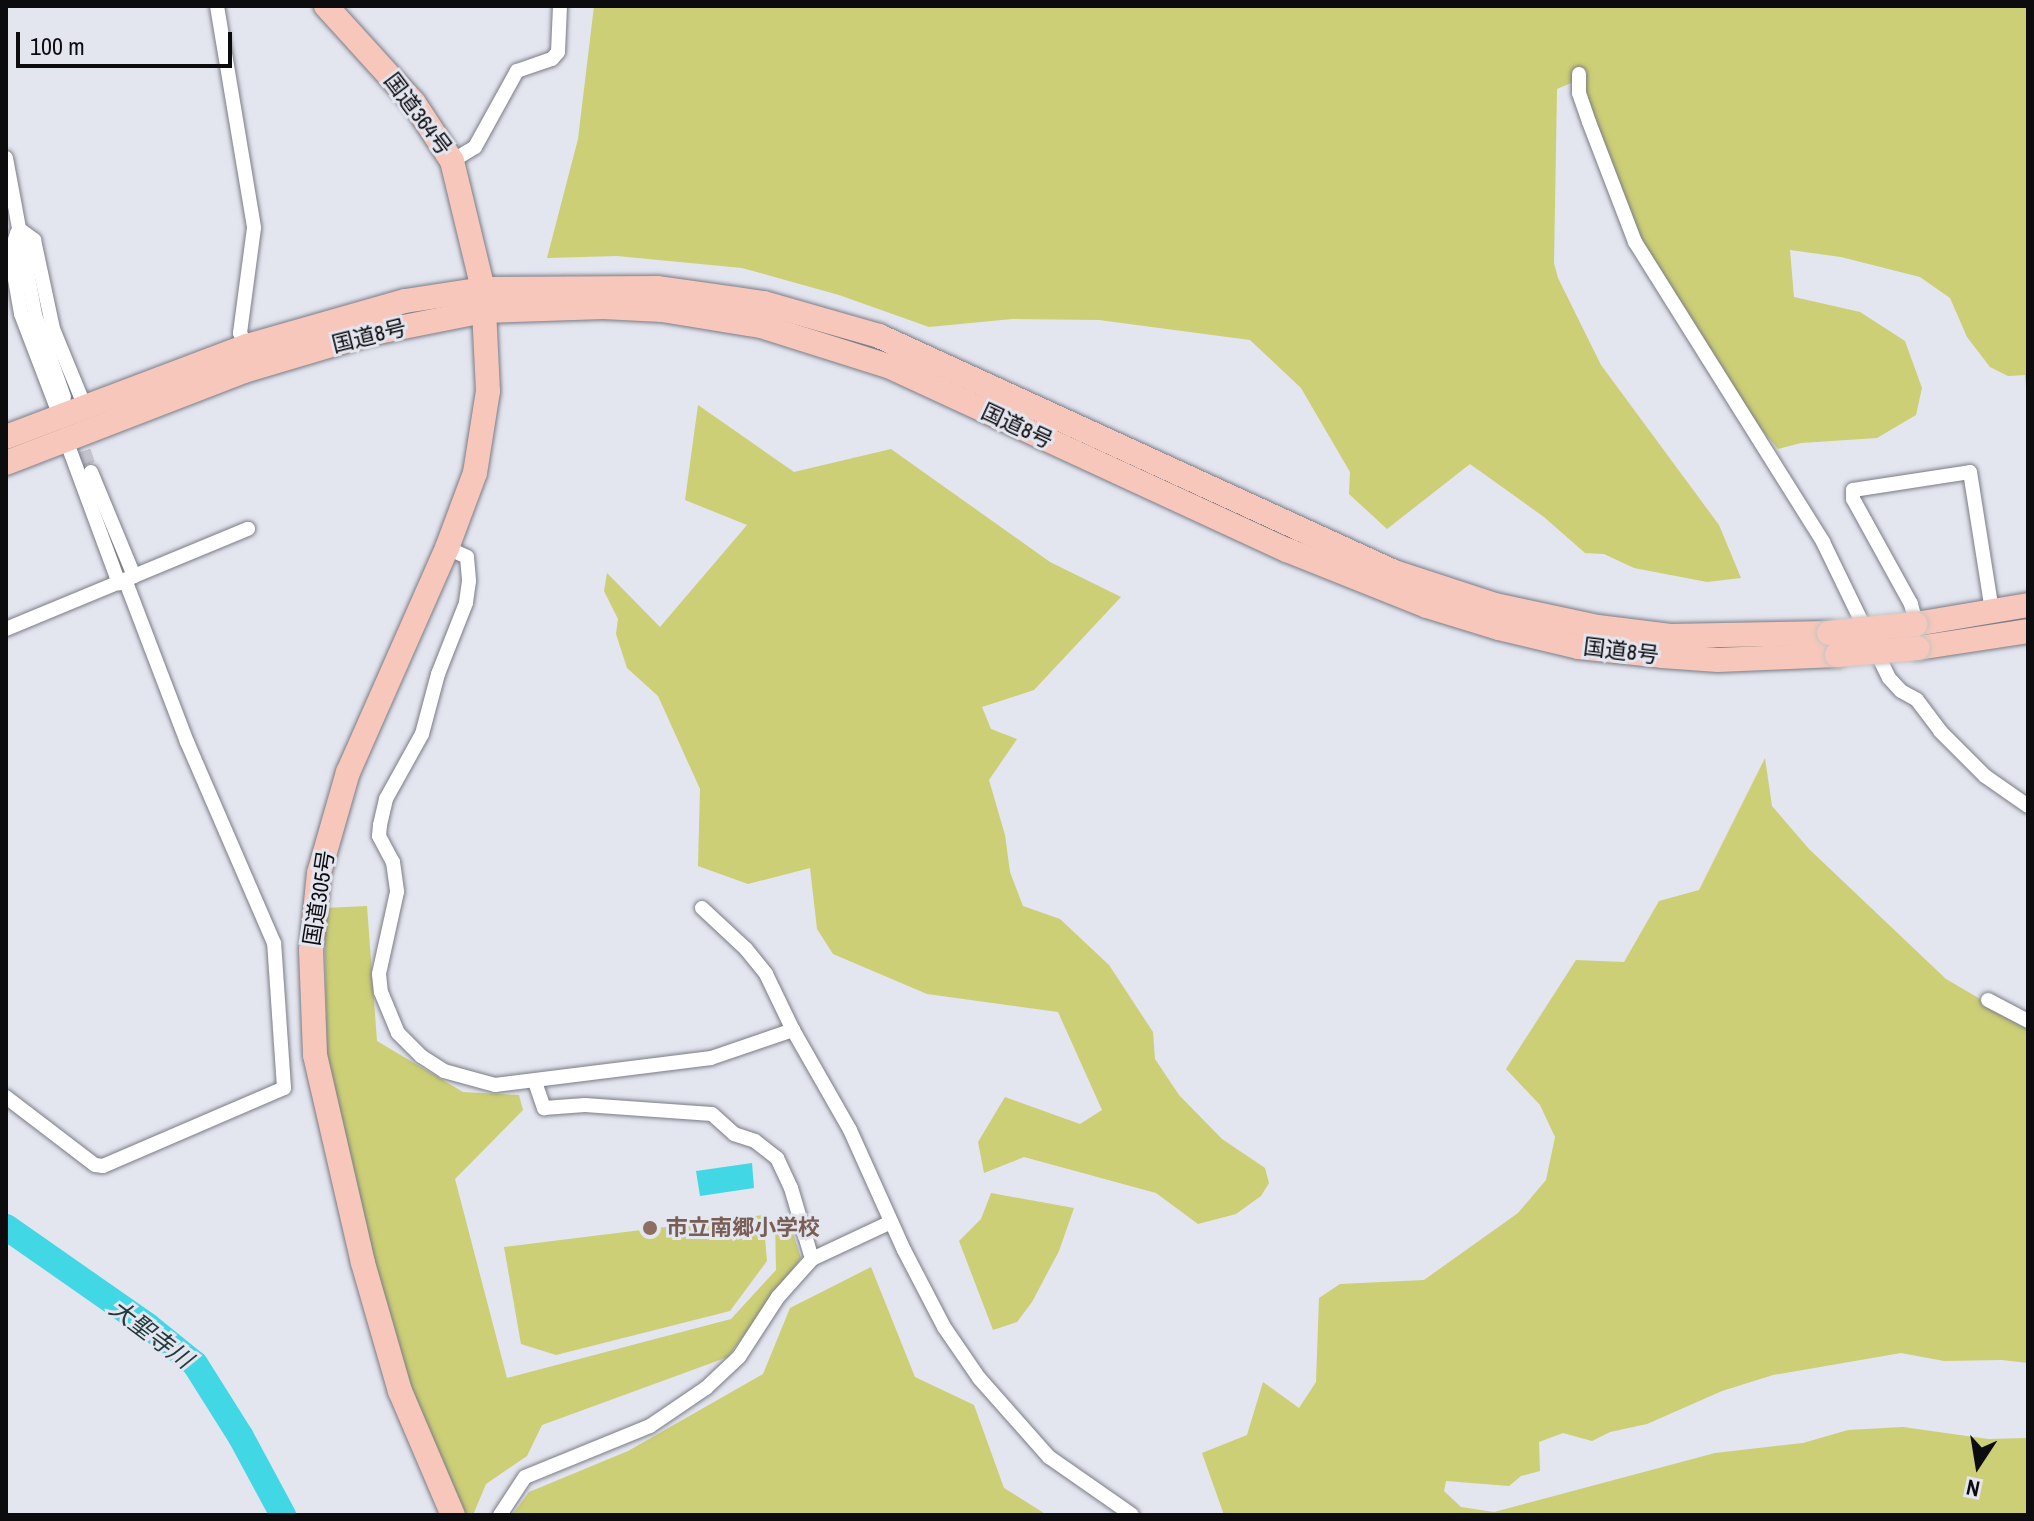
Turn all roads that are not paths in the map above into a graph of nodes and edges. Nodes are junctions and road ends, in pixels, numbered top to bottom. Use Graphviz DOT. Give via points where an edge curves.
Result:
graph roads {
  1 [pos="217,6"];
  2 [pos="326,6"];
  3 [pos="560,6"];
  4 [pos="1579,74"];
  5 [pos="6,158"];
  6 [pos="452,161"];
  7 [pos="19,229"];
  8 [pos="483,300"];
  9 [pos="247,346"];
  10 [pos="70,407"];
  11 [pos="6,437"];
  12 [pos="66,440"];
  13 [pos="6,463"];
  14 [pos="91,472"];
  15 [pos="248,529"];
  16 [pos="447,548"];
  17 [pos="126,580"];
  18 [pos="2028,605"];
  19 [pos="1992,611"];
  20 [pos="6,629"];
  21 [pos="2028,631"];
  22 [pos="1917,636"];
  23 [pos="2028,806"];
  24 [pos="702,908"];
  25 [pos="1988,1000"];
  26 [pos="2028,1021"];
  27 [pos="793,1030"];
  28 [pos="535,1082"];
  29 [pos="6,1097"];
  30 [pos="891,1222"];
  31 [pos="812,1259"];
  32 [pos="453,1515"];
  33 [pos="500,1515"];
  34 [pos="1132,1515"];
  1 -- 9 [label="street" via="254,228 240,333"];
  2 -- 6 [label="highway, 国道364号" via="414,103"];
  3 -- 6 [label="street" via="558,52 517,71 475,147"];
  4 -- 23 [label="street" via="1579,93 1635,242 1823,542 1889,678 1917,700 1973,766"];
  5 -- 7 [label="street"];
  6 -- 8 [label="highway, 国道364号"];
  7 -- 10 [label="street" via="34,240"];
  7 -- 10 [label="street" via="13,268 21,314"];
  8 -- 9 [label="highway, 国道8号" via="405,301"];
  8 -- 12 [label="highway, 国道8号" via="244,371"];
  8 -- 16 [label="highway, 国道305号" via="487,416 469,496"];
  8 -- 22 [label="highway, 国道8号, bridge" via="662,310 761,326 826,344 888,366 1287,550 1427,606 1578,647 1718,660"];
  9 -- 10 [label="highway, 国道8号"];
  10 -- 11 [label="highway, 国道8号"];
  12 -- 13 [label="highway, 国道8号"];
  12 -- 17 [label="street"];
  14 -- 17 [label="street"];
  15 -- 17 [label="street"];
  16 -- 28 [label="street" via="467,557 466,603 422,734 382,811 379,836 393,862 397,892 382,951 381,992 398,1033 444,1071 495,1085"];
  16 -- 32 [label="highway, 国道305号" via="348,772 319,873 310,981 315,1055 363,1263 400,1391"];
  17 -- 20 [label="street"];
  17 -- 29 [label="street" via="187,742 274,943 284,1088 103,1166"];
  18 -- 19 [label="highway, 国道8号"];
  19 -- 22 [label="highway, 国道8号"];
  19 -- 22 [label="street" via="1970,472 1853,490 1853,499 1911,604"];
  21 -- 22 [label="highway, 国道8号"];
  24 -- 27 [label="street" via="766,974"];
  25 -- 26 [label="street"];
  27 -- 28 [label="street" via="711,1058"];
  27 -- 30 [label="street" via="850,1130"];
  28 -- 31 [label="street" via="544,1108 585,1105 712,1114 734,1134 755,1141 777,1158"];
  30 -- 31 [label="street"];
  30 -- 34 [label="street" via="944,1327 979,1378 1049,1457"];
  31 -- 33 [label="street" via="718,1379 650,1426 525,1477"];
}
